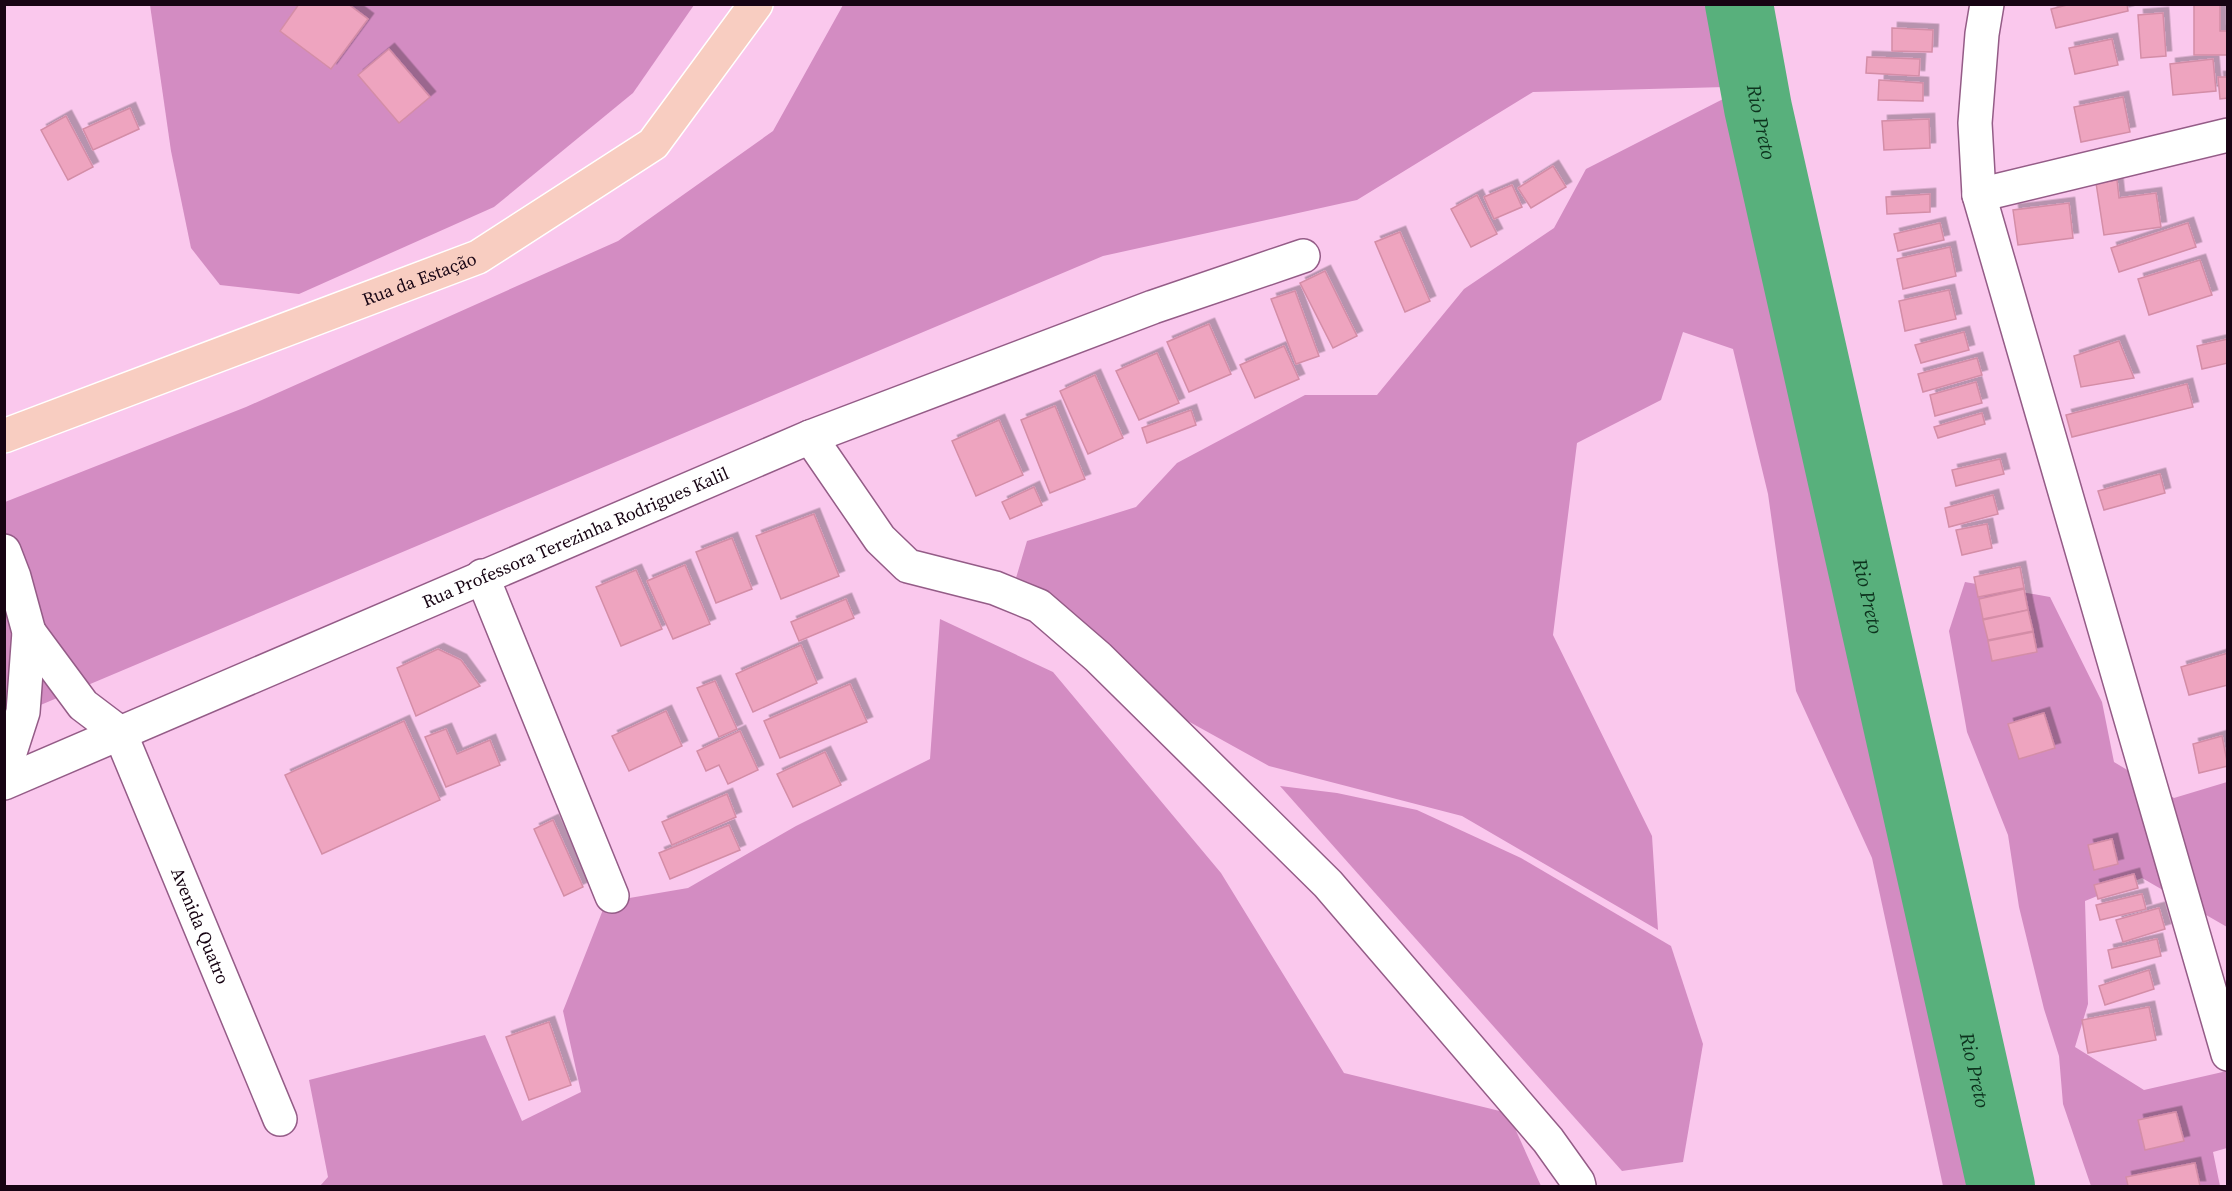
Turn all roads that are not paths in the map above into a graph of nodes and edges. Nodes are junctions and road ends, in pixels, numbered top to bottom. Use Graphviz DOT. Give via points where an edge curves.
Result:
graph roads {
  1 [pos="756,4"];
  2 [pos="1987,4"];
  3 [pos="2228,135"];
  4 [pos="1979,195"];
  5 [pos="1303,256"];
  6 [pos="4,436"];
  7 [pos="810,437"];
  8 [pos="4,551"];
  9 [pos="482,576"];
  10 [pos="29,632"];
  11 [pos="120,733"];
  12 [pos="4,771"];
  13 [pos="4,783"];
  14 [pos="612,896"];
  15 [pos="2228,1054"];
  16 [pos="280,1119"];
  17 [pos="1579,1186"];
  1 -- 6 [label="main road, Rua da Estação" via="653,144 478,258"];
  2 -- 4 [label="street" via="1975,123"];
  3 -- 4 [label="street"];
  4 -- 15 [label="street"];
  5 -- 7 [label="street, Rua Professora Terezinha Rodrigues Kalil" via="1154,307"];
  7 -- 9 [label="street, Rua Professora Terezinha Rodrigues Kalil"];
  7 -- 17 [label="street" via="879,539 908,566 995,588 1039,606 1098,657 1328,884 1548,1140"];
  8 -- 10 [label="street"];
  9 -- 11 [label="street, Rua Professora Terezinha Rodrigues Kalil"];
  9 -- 14 [label="street"];
  10 -- 11 [label="street" via="83,705"];
  10 -- 12 [label="street" via="23,712"];
  11 -- 13 [label="street, Rua Professora Terezinha Rodrigues Kalil"];
  11 -- 16 [label="street, Avenida Quatro"];
}
